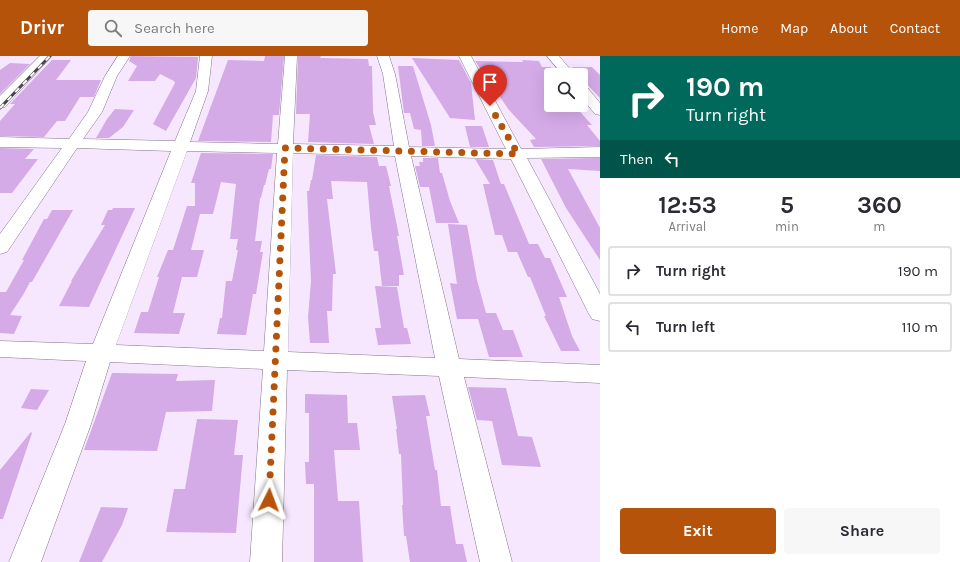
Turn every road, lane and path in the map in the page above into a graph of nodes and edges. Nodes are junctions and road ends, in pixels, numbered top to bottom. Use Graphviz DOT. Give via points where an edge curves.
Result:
graph roads {
  1 [pos="46,56"];
  2 [pos="124,56"];
  3 [pos="206,56"];
  4 [pos="291,56"];
  5 [pos="383,56"];
  6 [pos="465,56"];
  7 [pos="553,56"];
  8 [pos="564,68"];
  9 [pos="588,96"];
  10 [pos="0,104"];
  11 [pos="600,111"];
  12 [pos="0,142"];
  13 [pos="73,144"];
  14 [pos="182,146"];
  15 [pos="285,148"];
  16 [pos="402,151"];
  17 [pos="600,152"];
  18 [pos="518,154"];
  19 [pos="0,248"];
  20 [pos="600,314"];
  21 [pos="0,349"];
  22 [pos="101,353"];
  23 [pos="276,361"];
  24 [pos="449,367"];
  25 [pos="600,374"];
  26 [pos="25,562"];
  27 [pos="266,562"];
  28 [pos="496,562"];
  1 -- 10 [label="street"];
  2 -- 13 [label="street" via="111,76 95,112"];
  3 -- 14 [label="street" via="202,91"];
  4 -- 15 [label="street"];
  5 -- 16 [label="street" via="389,74"];
  6 -- 18 [label="street"];
  7 -- 8 [label="street"];
  9 -- 11 [label="street"];
  12 -- 13 [label="street"];
  13 -- 14 [label="street"];
  13 -- 19 [label="street"];
  14 -- 15 [label="street"];
  14 -- 22 [label="street"];
  15 -- 16 [label="street"];
  15 -- 23 [label="street"];
  16 -- 18 [label="street"];
  16 -- 24 [label="street"];
  17 -- 18 [label="street"];
  18 -- 20 [label="street"];
  21 -- 22 [label="street"];
  22 -- 23 [label="street"];
  22 -- 26 [label="street" via="78,424"];
  23 -- 24 [label="street"];
  23 -- 27 [label="street"];
  24 -- 25 [label="street"];
  24 -- 28 [label="street"];
}
